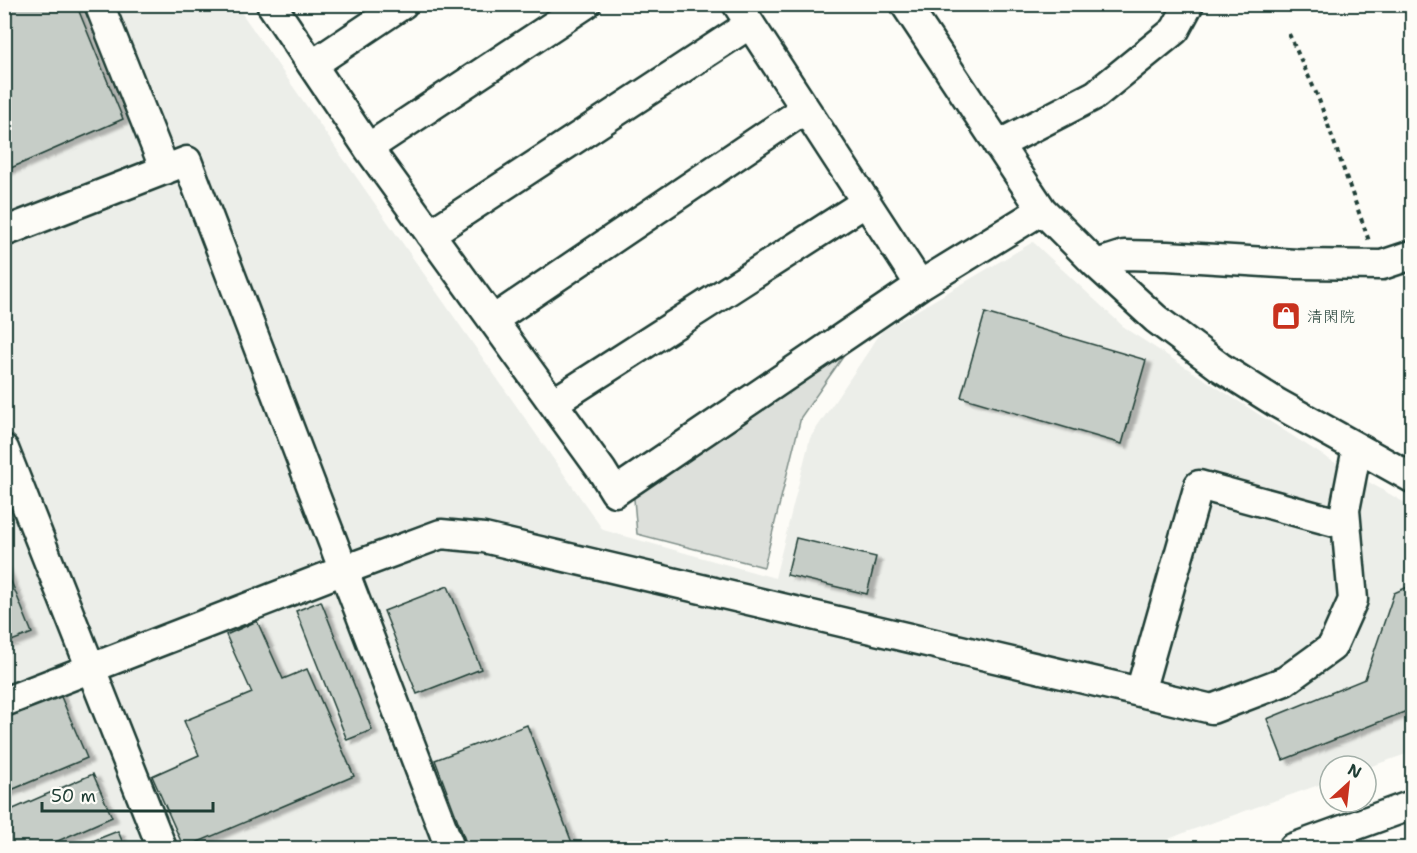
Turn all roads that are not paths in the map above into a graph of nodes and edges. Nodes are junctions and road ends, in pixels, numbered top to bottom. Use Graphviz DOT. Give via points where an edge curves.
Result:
graph roads {
  1 [pos="99,4"];
  2 [pos="271,4"];
  3 [pos="403,4"];
  4 [pos="586,4"];
  5 [pos="905,4"];
  6 [pos="1189,4"];
  7 [pos="743,14"];
  8 [pos="312,65"];
  9 [pos="805,109"];
  10 [pos="998,145"];
  11 [pos="368,148"];
  12 [pos="165,170"];
  13 [pos="866,202"];
  14 [pos="1042,210"];
  15 [pos="4,232"];
  16 [pos="430,234"];
  17 [pos="1413,255"];
  18 [pos="1096,264"];
  19 [pos="920,285"];
  20 [pos="493,320"];
  21 [pos="553,403"];
  22 [pos="1357,448"];
  23 [pos="4,449"];
  24 [pos="1413,478"];
  25 [pos="1346,525"];
  26 [pos="344,570"];
  27 [pos="91,667"];
  28 [pos="1140,692"];
  29 [pos="4,702"];
  30 [pos="1413,805"];
  31 [pos="162,849"];
  32 [pos="450,849"];
  33 [pos="1293,849"];
  1 -- 12 [label="street"];
  2 -- 8 [label="street"];
  3 -- 8 [label="street"];
  4 -- 11 [label="street"];
  5 -- 10 [label="street"];
  6 -- 10 [label="street" via="1175,30 1095,95"];
  7 -- 9 [label="street"];
  7 -- 16 [label="street"];
  8 -- 11 [label="street"];
  9 -- 13 [label="street"];
  9 -- 20 [label="street"];
  10 -- 14 [label="street"];
  11 -- 16 [label="street"];
  12 -- 15 [label="street"];
  12 -- 26 [label="street" via="187,161"];
  13 -- 19 [label="street"];
  13 -- 21 [label="street"];
  14 -- 18 [label="street"];
  14 -- 19 [label="street"];
  16 -- 20 [label="street"];
  17 -- 18 [label="street" via="1382,265 1135,255"];
  18 -- 22 [label="street" via="1156,319 1220,367"];
  19 -- 21 [label="street" via="615,492"];
  20 -- 21 [label="street"];
  22 -- 24 [label="street"];
  22 -- 25 [label="street" via="1345,510"];
  23 -- 27 [label="street"];
  25 -- 28 [label="street" via="1353,600 1332,647 1286,681 1212,709"];
  25 -- 28 [label="street" via="1199,485"];
  26 -- 27 [label="street"];
  26 -- 28 [label="street" via="441,534 484,538"];
  26 -- 32 [label="street"];
  27 -- 29 [label="street"];
  27 -- 31 [label="street"];
  30 -- 33 [label="street"];
}
